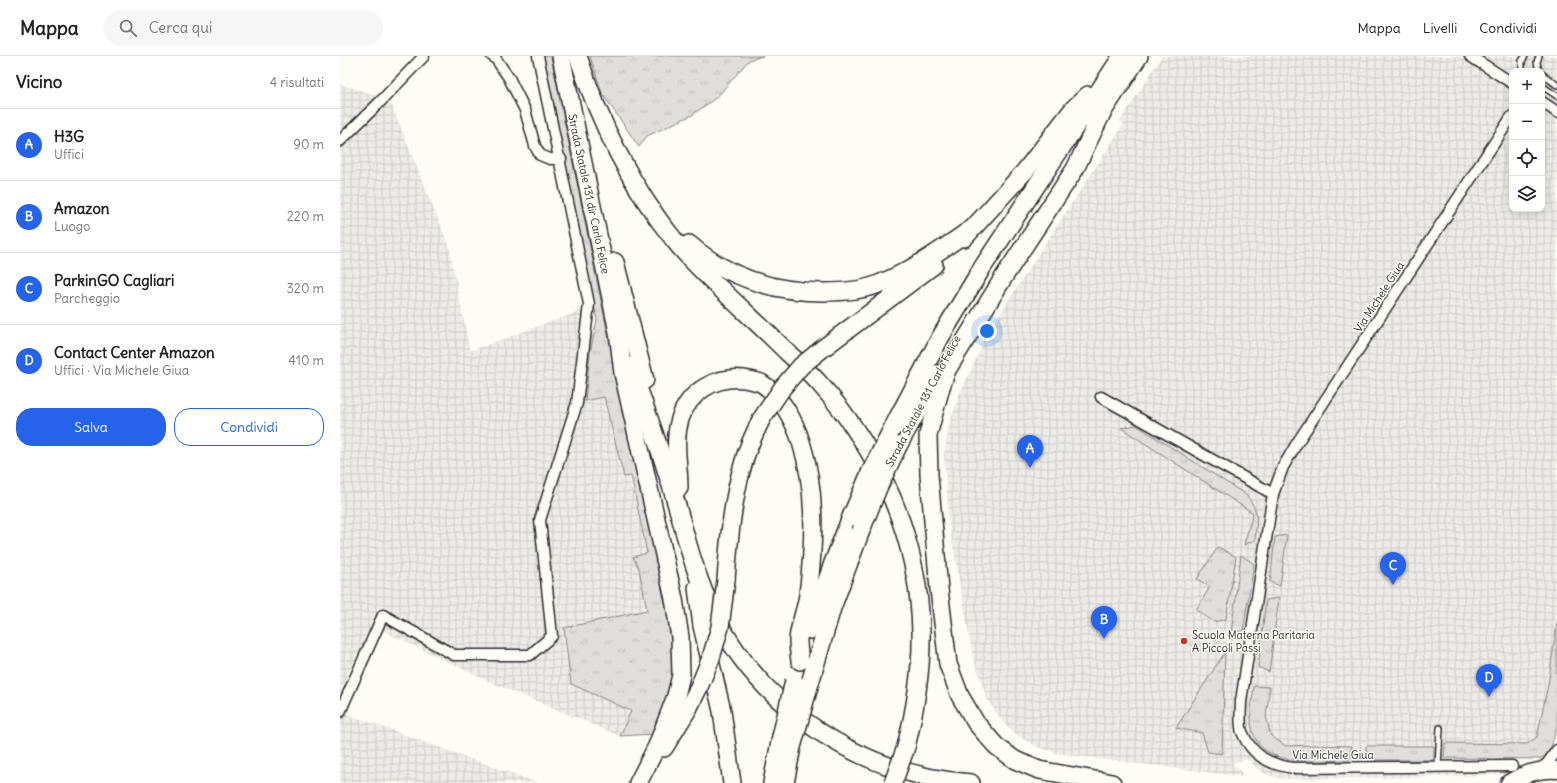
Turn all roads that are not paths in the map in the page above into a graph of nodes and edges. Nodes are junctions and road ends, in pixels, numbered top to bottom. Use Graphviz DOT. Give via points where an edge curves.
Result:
graph roads {
  1 [pos="424,56"];
  2 [pos="492,56"];
  3 [pos="538,56"];
  4 [pos="561,56"];
  5 [pos="568,56"];
  6 [pos="578,56"];
  7 [pos="1122,56"];
  8 [pos="1139,56"];
  9 [pos="1470,56"];
  10 [pos="1525,56"];
  11 [pos="1539,56"];
  12 [pos="1522,68"];
  13 [pos="1538,68"];
  14 [pos="1109,75"];
  15 [pos="1545,76"];
  16 [pos="1509,81"];
  17 [pos="1557,85"];
  18 [pos="1545,88"];
  19 [pos="1557,96"];
  20 [pos="1545,104"];
  21 [pos="1557,112"];
  22 [pos="1101,115"];
  23 [pos="1509,121"];
  24 [pos="340,141"];
  25 [pos="560,159"];
  26 [pos="627,168"];
  27 [pos="970,230"];
  28 [pos="618,332"];
  29 [pos="1101,397"];
  30 [pos="657,439"];
  31 [pos="1273,494"];
  32 [pos="679,514"];
  33 [pos="692,555"];
  34 [pos="800,661"];
  35 [pos="802,682"];
  36 [pos="340,712"];
  37 [pos="1440,728"];
  38 [pos="786,742"];
  39 [pos="1557,750"];
  40 [pos="1512,766"];
  41 [pos="1438,768"];
  42 [pos="1557,770"];
  43 [pos="1537,771"];
  44 [pos="638,783"];
  45 [pos="732,783"];
  46 [pos="772,783"];
  47 [pos="785,783"];
  48 [pos="893,783"];
  49 [pos="971,783"];
  50 [pos="1112,783"];
  51 [pos="1508,783"];
  1 -- 24 [label="street"];
  2 -- 25 [label="street" via="509,78 525,110 540,155"];
  3 -- 25 [label="street"];
  4 -- 28 [label="highway, Strada Statale 131 dir Carlo Felice"];
  5 -- 30 [label="highway" via="604,221 645,381"];
  6 -- 26 [label="highway" via="592,95"];
  7 -- 14 [label="highway, Strada Statale 131 Carlo Felice"];
  8 -- 22 [label="highway, Strada Statale 131 Carlo Felice"];
  9 -- 16 [label="street"];
  10 -- 12 [label="lane"];
  11 -- 13 [label="lane"];
  14 -- 27 [label="highway" via="1074,108 1025,171"];
  14 -- 34 [label="highway, Strada Statale 131 Carlo Felice, bridge" via="978,275 940,338 892,429 851,517"];
  15 -- 17 [label="lane"];
  18 -- 19 [label="lane"];
  20 -- 21 [label="street"];
  22 -- 35 [label="highway, Strada Statale 131 Carlo Felice, bridge" via="974,307 898,446 878,488"];
  22 -- 50 [label="highway" via="1075,169 1005,275 947,370 928,435 929,475 948,664 960,696 976,723 996,746 1015,760 1039,770"];
  23 -- 31 [label="street, Via Michele Giua" via="1297,443 1283,468"];
  25 -- 36 [label="street" via="589,304 577,403 540,520 552,636 530,655 454,655 383,615"];
  26 -- 27 [label="highway" via="669,224 695,249 733,273 772,287 803,292 836,292 874,285 930,258"];
  26 -- 48 [label="highway, bridge" via="651,211 676,243 706,275 818,381 850,420 880,470 897,508 918,590 921,632 920,670 914,714"];
  27 -- 44 [label="highway, bridge" via="957,247 919,278 822,348 792,376 762,418 744,460 734,501 720,627 711,658 675,732"];
  28 -- 30 [label="highway"];
  28 -- 44 [label="highway" via="623,373 680,637 681,675 676,696 657,746"];
  29 -- 31 [label="street"];
  30 -- 32 [label="highway"];
  31 -- 41 [label="street, Via Michele Giua" via="1241,701 1242,732 1256,755 1279,766"];
  32 -- 33 [label="highway"];
  32 -- 34 [label="highway" via="676,437 687,404 702,388 712,382 737,378 761,384 782,403 792,417 810,473 812,548 806,606 798,639"];
  33 -- 45 [label="highway" via="702,626 722,711"];
  33 -- 49 [label="highway" via="713,612 727,636 766,686 796,714 827,737 866,757 925,777"];
  34 -- 35 [label="highway, Strada Statale 131 Carlo Felice"];
  35 -- 38 [label="highway, Strada Statale 131 Carlo Felice, bridge"];
  37 -- 41 [label="lane"];
  38 -- 46 [label="highway, Strada Statale 131 Carlo Felice"];
  38 -- 47 [label="highway, Strada Statale 131 Carlo Felice"];
  39 -- 43 [label="street" via="1547,764"];
  40 -- 41 [label="street, Via Michele Giua"];
  42 -- 43 [label="main road"];
  43 -- 51 [label="main road"];
}
